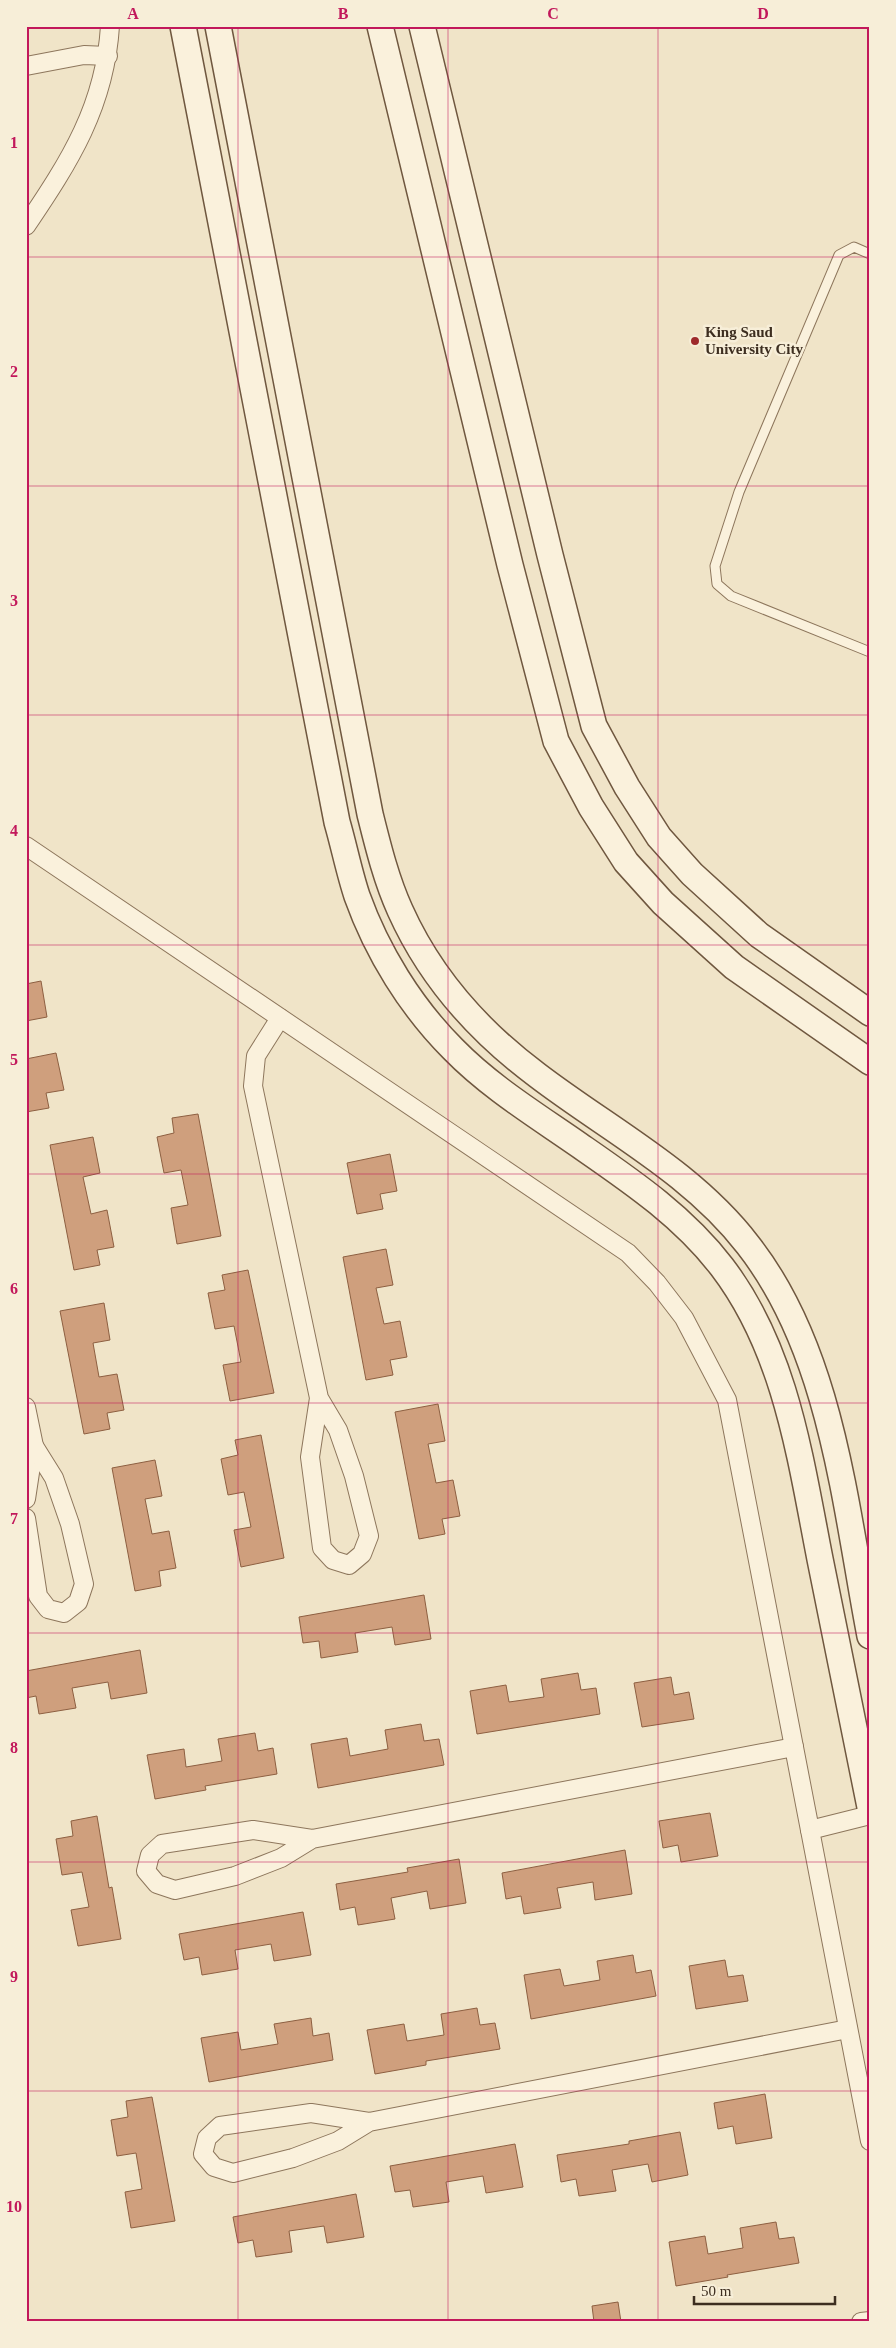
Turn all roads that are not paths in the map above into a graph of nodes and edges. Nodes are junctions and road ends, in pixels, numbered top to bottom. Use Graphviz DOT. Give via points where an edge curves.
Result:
graph roads {
  1 [pos="110,26"];
  2 [pos="183,26"];
  3 [pos="218,26"];
  4 [pos="380,26"];
  5 [pos="422,26"];
  6 [pos="108,56"];
  7 [pos="26,66"];
  8 [pos="26,226"];
  9 [pos="870,254"];
  10 [pos="870,652"];
  11 [pos="26,846"];
  12 [pos="870,1014"];
  13 [pos="280,1018"];
  14 [pos="870,1062"];
  15 [pos="319,1398"];
  16 [pos="26,1407"];
  17 [pos="34,1446"];
  18 [pos="26,1499"];
  19 [pos="26,1518"];
  20 [pos="850,1531"];
  21 [pos="816,1537"];
  22 [pos="870,1636"];
  23 [pos="794,1747"];
  24 [pos="870,1807"];
  25 [pos="870,1815"];
  26 [pos="810,1830"];
  27 [pos="312,1839"];
  28 [pos="848,2029"];
  29 [pos="369,2122"];
  30 [pos="870,2141"];
  31 [pos="870,2321"];
  32 [pos="861,2322"];
  1 -- 6 [label="street"];
  2 -- 21 [label="main road" via="337,822 357,895 375,939 412,1002 454,1051 507,1095 653,1198 684,1224 721,1266 755,1317 780,1378 798,1445"];
  3 -- 20 [label="main road" via="370,814 400,910 430,967 483,1029 536,1075 655,1156 704,1196 748,1245 785,1302 816,1376 833,1441"];
  4 -- 14 [label="main road" via="510,565 556,740 591,808 626,862 663,903 734,967"];
  5 -- 12 [label="main road" via="547,546 594,726 626,787 659,837 692,874 759,935"];
  6 -- 7 [label="street" via="84,56"];
  6 -- 8 [label="street" via="99,96 80,139 62,173"];
  9 -- 10 [label="lane" via="854,247 839,254 739,492 715,566 718,584 731,596"];
  11 -- 13 [label="street"];
  13 -- 15 [label="street" via="256,1056 253,1086"];
  13 -- 23 [label="street" via="628,1253 684,1318 727,1400"];
  15 -- 15 [label="street" via="310,1457 322,1548 333,1560 349,1565 362,1554 369,1536 338,1430"];
  16 -- 17 [label="street"];
  17 -- 18 [label="street"];
  17 -- 19 [label="street" via="54,1478 70,1524 84,1584 78,1602 64,1613 48,1609 38,1596"];
  20 -- 21 [label="main road"];
  20 -- 22 [label="main road"];
  21 -- 24 [label="main road"];
  23 -- 26 [label="street"];
  23 -- 27 [label="street"];
  25 -- 26 [label="street"];
  26 -- 28 [label="street"];
  27 -- 27 [label="street" via="253,1830 162,1844 150,1855 146,1871 157,1884 175,1890 235,1876 281,1858"];
  28 -- 29 [label="street"];
  28 -- 30 [label="street"];
  29 -- 29 [label="street" via="311,2113 220,2126 207,2138 203,2154 214,2167 233,2172 292,2158 338,2141"];
  31 -- 32 [label="street"];
}
